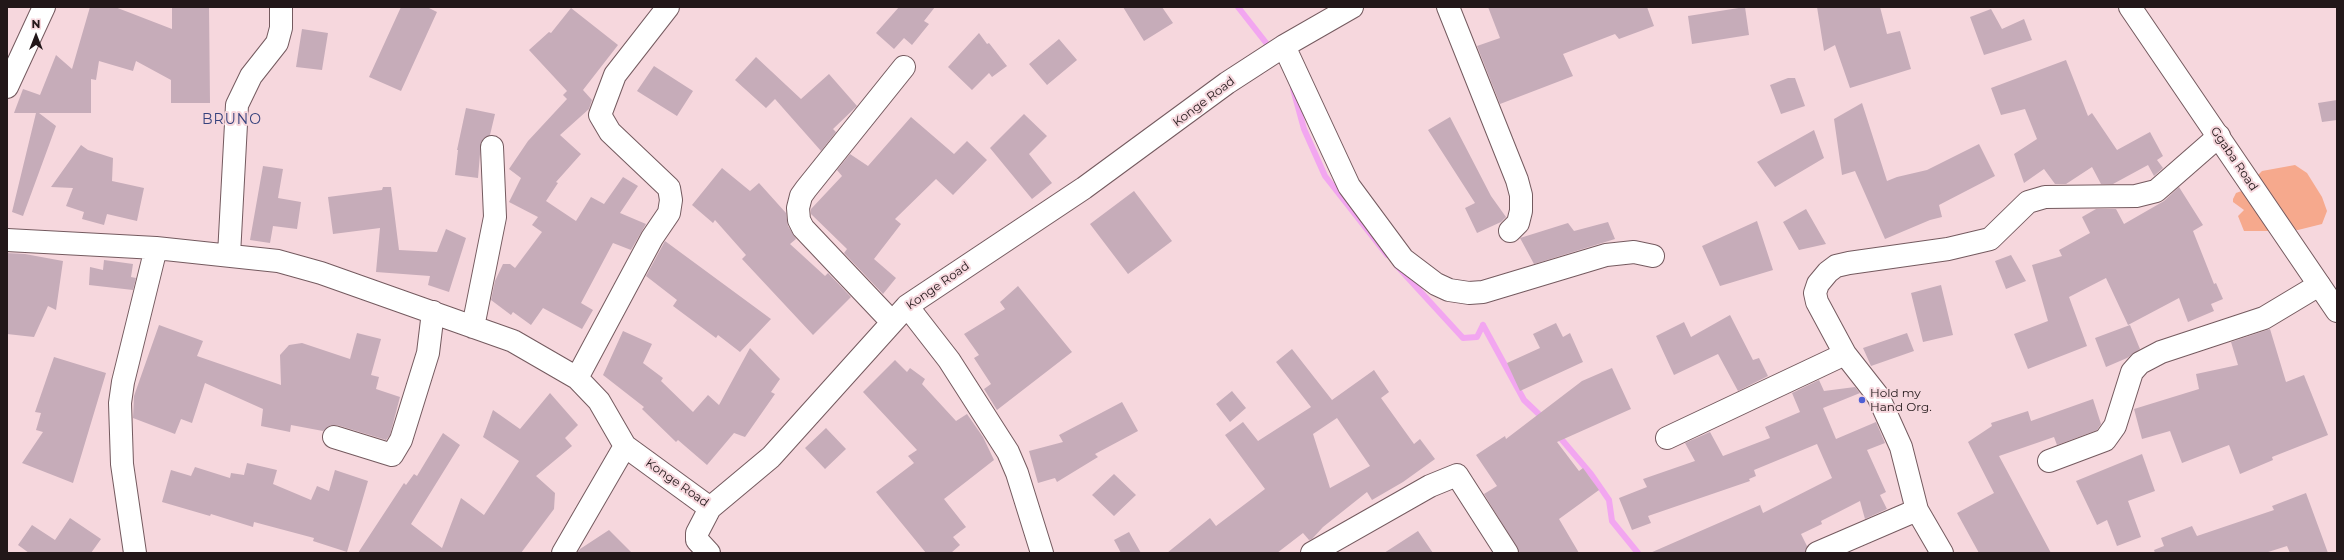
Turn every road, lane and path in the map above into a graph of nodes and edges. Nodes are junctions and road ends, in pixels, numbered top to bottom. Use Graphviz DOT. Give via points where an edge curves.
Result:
graph roads {
  1 [pos="44,7"];
  2 [pos="282,7"];
  3 [pos="668,7"];
  4 [pos="1352,7"];
  5 [pos="1448,7"];
  6 [pos="2130,7"];
  7 [pos="1284,46"];
  8 [pos="904,67"];
  9 [pos="7,88"];
  10 [pos="2219,136"];
  11 [pos="492,147"];
  12 [pos="1510,231"];
  13 [pos="7,240"];
  14 [pos="156,248"];
  15 [pos="229,255"];
  16 [pos="1653,256"];
  17 [pos="2319,285"];
  18 [pos="907,306"];
  19 [pos="2337,311"];
  20 [pos="433,312"];
  21 [pos="892,322"];
  22 [pos="473,327"];
  23 [pos="1845,354"];
  24 [pos="577,378"];
  25 [pos="334,437"];
  26 [pos="1667,438"];
  27 [pos="624,446"];
  28 [pos="2049,461"];
  29 [pos="710,508"];
  30 [pos="1918,510"];
  31 [pos="135,553"];
  32 [pos="563,553"];
  33 [pos="708,553"];
  34 [pos="1042,553"];
  35 [pos="1312,553"];
  36 [pos="1507,553"];
  37 [pos="1817,553"];
  38 [pos="1942,553"];
  1 -- 9 [label="street"];
  2 -- 15 [label="street" via="277,43 251,76 237,105"];
  3 -- 24 [label="street" via="615,75 600,115 610,132 669,188 669,213 652,238"];
  4 -- 7 [label="street, Konge Road"];
  5 -- 12 [label="street" via="1517,180 1521,195 1521,211 1518,223"];
  6 -- 10 [label="street, Ggaba Road"];
  7 -- 16 [label="street" via="1349,186 1403,259 1436,284 1449,290 1483,292 1606,255 1634,252"];
  7 -- 18 [label="street, Konge Road" via="1227,83 1084,188"];
  8 -- 21 [label="street" via="806,189 798,208 803,228"];
  10 -- 17 [label="street, Ggaba Road"];
  10 -- 23 [label="street" via="2156,191 2136,196 2045,197 2028,202 1990,239 1976,244 1836,266 1818,284 1815,292 1817,302"];
  11 -- 22 [label="street" via="495,217"];
  13 -- 14 [label="street"];
  14 -- 15 [label="street"];
  14 -- 31 [label="street" via="120,403 122,464"];
  15 -- 20 [label="street" via="278,262 321,272"];
  17 -- 19 [label="street, Ggaba Road"];
  17 -- 28 [label="street" via="2264,318 2161,352 2140,363 2132,372 2115,426 2105,440"];
  18 -- 21 [label="street, Konge Road"];
  18 -- 34 [label="street" via="949,360 1008,452"];
  20 -- 22 [label="street"];
  20 -- 25 [label="street" via="428,353 401,440 392,455"];
  21 -- 29 [label="street, Konge Road" via="771,457"];
  22 -- 24 [label="street" via="513,341"];
  23 -- 26 [label="street"];
  23 -- 30 [label="street" via="1878,396 1901,447"];
  24 -- 27 [label="street" via="599,400"];
  27 -- 29 [label="street, Konge Road"];
  27 -- 32 [label="street"];
  29 -- 33 [label="street" via="697,533 697,540"];
  30 -- 37 [label="street"];
  30 -- 38 [label="street"];
  35 -- 36 [label="street" via="1430,486 1457,475"];
}
